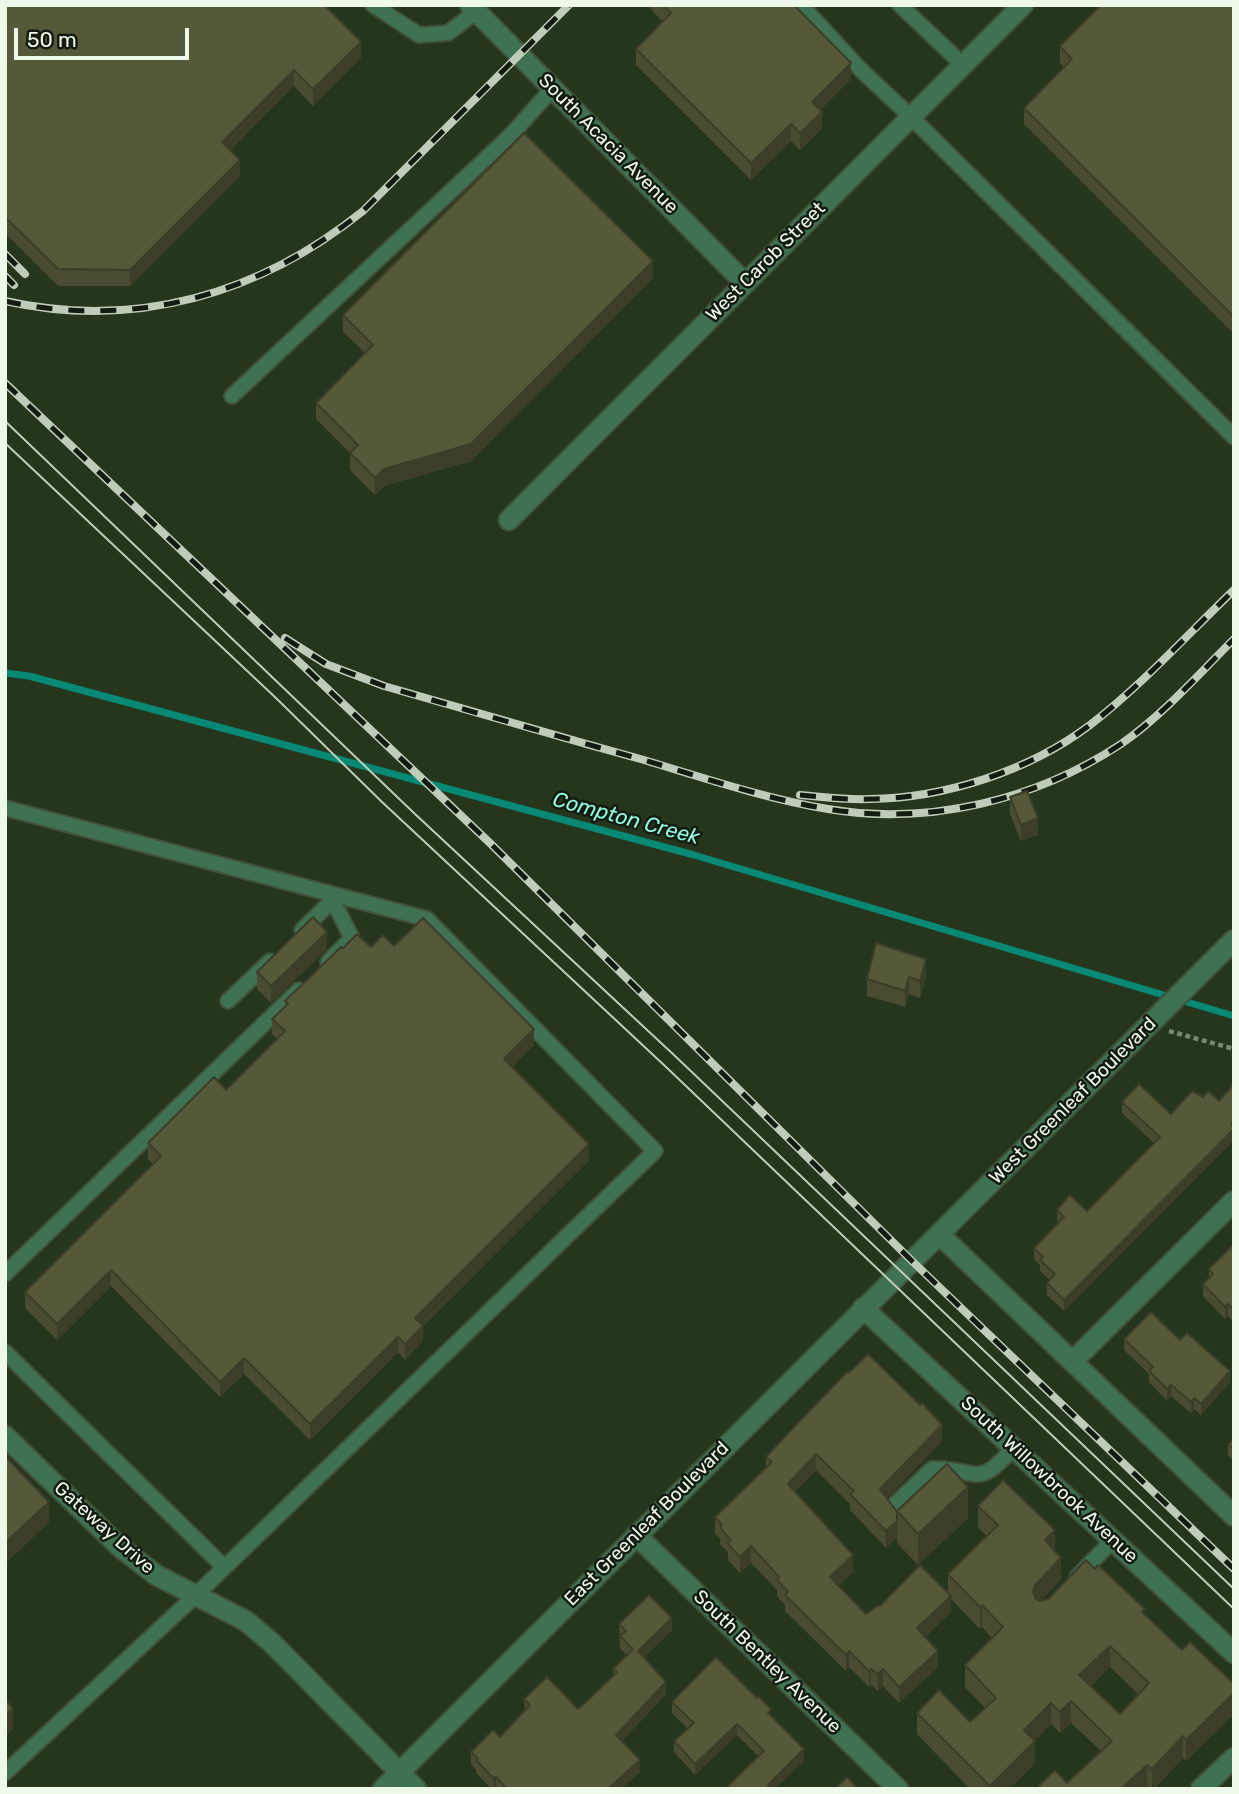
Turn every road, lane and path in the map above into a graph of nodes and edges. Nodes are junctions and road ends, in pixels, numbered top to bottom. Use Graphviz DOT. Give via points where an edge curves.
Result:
graph roads {
  1 [pos="373,5"];
  2 [pos="801,5"];
  3 [pos="900,5"];
  4 [pos="1023,5"];
  5 [pos="473,8"];
  6 [pos="963,65"];
  7 [pos="553,88"];
  8 [pos="911,117"];
  9 [pos="746,283"];
  10 [pos="232,396"];
  11 [pos="1234,437"];
  12 [pos="509,520"];
  13 [pos="5,808"];
  14 [pos="331,897"];
  15 [pos="295,937"];
  16 [pos="1234,940"];
  17 [pos="275,955"];
  18 [pos="228,1001"];
  19 [pos="1148,1025"];
  20 [pos="1234,1049"];
  21 [pos="1234,1201"];
  22 [pos="940,1235"];
  23 [pos="912,1261"];
  24 [pos="5,1274"];
  25 [pos="863,1308"];
  26 [pos="5,1352"];
  27 [pos="1073,1361"];
  28 [pos="5,1436"];
  29 [pos="1013,1448"];
  30 [pos="1234,1516"];
  31 [pos="904,1522"];
  32 [pos="636,1535"];
  33 [pos="1113,1540"];
  34 [pos="224,1567"];
  35 [pos="1068,1586"];
  36 [pos="195,1595"];
  37 [pos="1234,1653"];
  38 [pos="1234,1758"];
  39 [pos="5,1773"];
  40 [pos="400,1773"];
  41 [pos="383,1789"];
  42 [pos="416,1789"];
  43 [pos="898,1789"];
  44 [pos="1201,1789"];
  1 -- 5 [label="lane" via="419,35 448,33"];
  2 -- 8 [label="lane"];
  3 -- 6 [label="lane"];
  4 -- 6 [label="street, West Carob Street"];
  5 -- 7 [label="street, South Acacia Avenue"];
  6 -- 8 [label="street, West Carob Street"];
  7 -- 9 [label="street, South Acacia Avenue"];
  7 -- 10 [label="lane" via="510,136"];
  8 -- 9 [label="street, West Carob Street"];
  8 -- 11 [label="lane"];
  9 -- 12 [label="street, West Carob Street"];
  13 -- 14 [label="lane"];
  14 -- 15 [label="lane"];
  14 -- 24 [label="lane" via="352,939"];
  14 -- 34 [label="lane" via="427,919 655,1151"];
  16 -- 19 [label="street, West Greenleaf Boulevard"];
  17 -- 18 [label="lane"];
  19 -- 20 [label="path"];
  19 -- 22 [label="street, West Greenleaf Boulevard"];
  21 -- 27 [label="street"];
  22 -- 23 [label="street, West Greenleaf Boulevard"];
  22 -- 27 [label="street"];
  23 -- 25 [label="street, East Greenleaf Boulevard"];
  25 -- 29 [label="street, South Willowbrook Avenue"];
  25 -- 32 [label="street, East Greenleaf Boulevard"];
  26 -- 34 [label="lane"];
  27 -- 30 [label="street"];
  28 -- 36 [label="street, Gateway Drive" via="120,1548 156,1575"];
  29 -- 31 [label="lane" via="989,1472 976,1476 932,1469 894,1505"];
  29 -- 33 [label="street, South Willowbrook Avenue"];
  32 -- 40 [label="street, East Greenleaf Boulevard"];
  32 -- 43 [label="street, South Bentley Avenue"];
  33 -- 35 [label="lane"];
  33 -- 37 [label="street, South Willowbrook Avenue"];
  34 -- 36 [label="lane"];
  36 -- 39 [label="lane"];
  36 -- 40 [label="street, Gateway Drive" via="246,1621 272,1643"];
  38 -- 44 [label="street"];
  40 -- 41 [label="street, East Greenleaf Boulevard"];
  40 -- 42 [label="street, Gateway Drive"];
}
